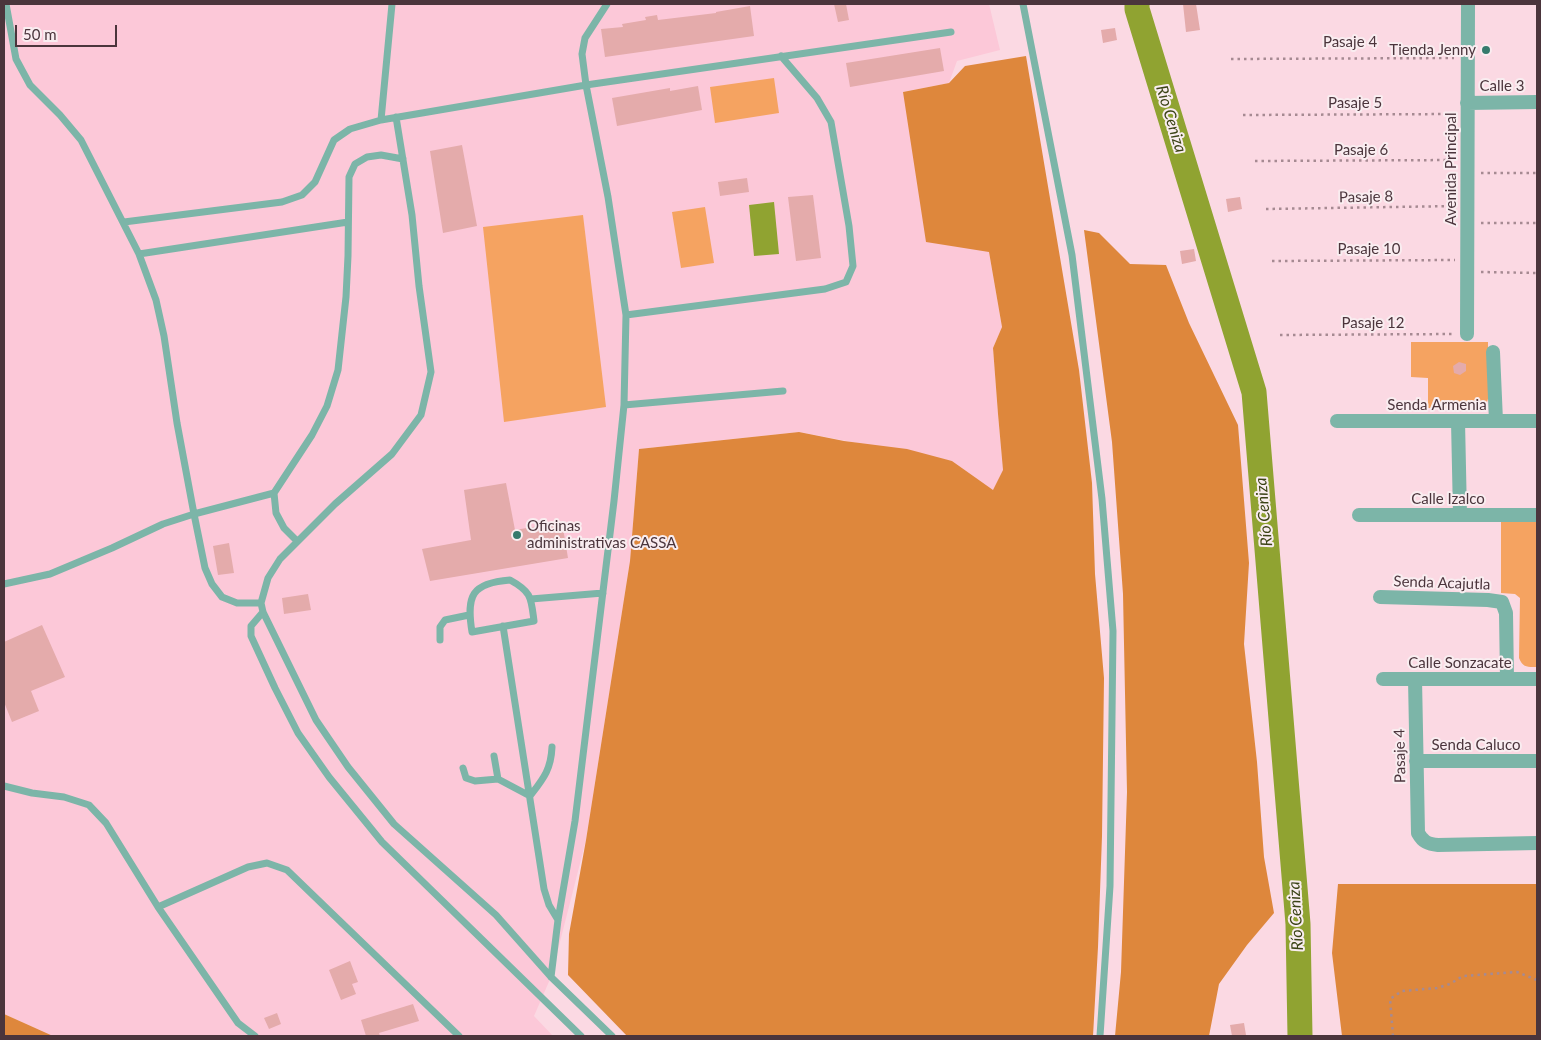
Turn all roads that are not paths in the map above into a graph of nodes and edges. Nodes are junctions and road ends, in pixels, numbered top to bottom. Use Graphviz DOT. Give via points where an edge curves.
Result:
graph roads {
  1 [pos="6,4"];
  2 [pos="392,4"];
  3 [pos="606,4"];
  4 [pos="1022,4"];
  5 [pos="1468,4"];
  6 [pos="951,32"];
  7 [pos="781,56"];
  8 [pos="586,85"];
  9 [pos="1537,102"];
  10 [pos="1468,108"];
  11 [pos="396,117"];
  12 [pos="381,120"];
  13 [pos="403,159"];
  14 [pos="124,222"];
  15 [pos="348,222"];
  16 [pos="139,254"];
  17 [pos="626,315"];
  18 [pos="1466,334"];
  19 [pos="1493,352"];
  20 [pos="783,391"];
  21 [pos="624,405"];
  22 [pos="1337,421"];
  23 [pos="1458,421"];
  24 [pos="1496,421"];
  25 [pos="1537,421"];
  26 [pos="274,493"];
  27 [pos="194,514"];
  28 [pos="1359,515"];
  29 [pos="1460,515"];
  30 [pos="1537,515"];
  31 [pos="297,541"];
  32 [pos="4,584"];
  33 [pos="602,593"];
  34 [pos="1380,598"];
  35 [pos="531,599"];
  36 [pos="262,603"];
  37 [pos="263,612"];
  38 [pos="469,615"];
  39 [pos="503,626"];
  40 [pos="440,640"];
  41 [pos="1383,679"];
  42 [pos="1415,679"];
  43 [pos="1507,679"];
  44 [pos="1537,679"];
  45 [pos="552,747"];
  46 [pos="494,756"];
  47 [pos="1416,761"];
  48 [pos="1537,761"];
  49 [pos="462,768"];
  50 [pos="498,779"];
  51 [pos="4,786"];
  52 [pos="530,796"];
  53 [pos="1537,843"];
  54 [pos="158,907"];
  55 [pos="558,920"];
  56 [pos="551,976"];
  57 [pos="255,1036"];
  58 [pos="459,1036"];
  59 [pos="581,1036"];
  60 [pos="612,1036"];
  61 [pos="1100,1036"];
  1 -- 14 [label="lane" via="16,59 30,85 81,140"];
  2 -- 12 [label="lane"];
  3 -- 8 [label="lane" via="585,38 582,54"];
  4 -- 61 [label="lane" via="1072,255 1102,499 1113,632 1110,886"];
  5 -- 10 [label="street, Avenida Principal"];
  6 -- 7 [label="lane"];
  7 -- 8 [label="lane"];
  7 -- 17 [label="lane" via="817,98 831,122 853,266 846,282 825,289"];
  8 -- 11 [label="lane"];
  8 -- 17 [label="lane"];
  9 -- 10 [label="street, Calle 3"];
  10 -- 18 [label="street, Avenida Principal"];
  11 -- 12 [label="lane"];
  11 -- 13 [label="lane"];
  12 -- 14 [label="lane" via="350,129 334,140 315,182 302,195 282,202"];
  13 -- 15 [label="lane" via="367,156 355,164 349,177"];
  13 -- 31 [label="lane" via="431,372 422,415 392,454"];
  14 -- 16 [label="lane"];
  15 -- 16 [label="lane"];
  15 -- 26 [label="lane" via="346,296 338,370 327,406"];
  16 -- 27 [label="lane" via="156,300 164,336 176,423"];
  17 -- 21 [label="lane"];
  19 -- 24 [label="street"];
  20 -- 21 [label="lane"];
  21 -- 33 [label="lane"];
  22 -- 23 [label="street, Senda Armenia"];
  23 -- 24 [label="street, Senda Armenia"];
  23 -- 29 [label="street"];
  24 -- 25 [label="street, Senda Armenia"];
  26 -- 27 [label="lane"];
  26 -- 31 [label="lane" via="276,513 284,528"];
  27 -- 32 [label="lane" via="163,524 50,574"];
  27 -- 36 [label="lane" via="212,584 222,597 237,603"];
  28 -- 29 [label="street, Calle Izalco"];
  29 -- 30 [label="street, Calle Izalco"];
  31 -- 36 [label="lane" via="268,578"];
  33 -- 35 [label="lane"];
  33 -- 55 [label="lane" via="575,821"];
  34 -- 43 [label="street, Senda Acajutla" via="1502,602 1506,613"];
  35 -- 38 [label="lane" via="524,588 510,580 494,581 480,587 471,598"];
  35 -- 39 [label="lane" via="534,621"];
  36 -- 37 [label="lane"];
  37 -- 56 [label="lane" via="316,720 348,767 394,824 496,915"];
  37 -- 59 [label="lane" via="251,626 251,636 298,733 329,777 382,842"];
  38 -- 39 [label="lane" via="472,632"];
  38 -- 40 [label="lane" via="446,620 440,627"];
  39 -- 52 [label="lane"];
  41 -- 42 [label="street, Calle Sonzacate"];
  42 -- 43 [label="street, Calle Sonzacate"];
  42 -- 47 [label="street, Pasaje 4"];
  43 -- 44 [label="street, Calle Sonzacate"];
  45 -- 52 [label="lane" via="545,776"];
  46 -- 50 [label="lane"];
  47 -- 48 [label="street, Senda Caluco"];
  47 -- 53 [label="street, Pasaje 4" via="1418,833 1422,840 1438,845"];
  49 -- 50 [label="lane" via="466,778 475,781"];
  50 -- 52 [label="lane"];
  51 -- 54 [label="lane" via="89,805 106,823"];
  52 -- 55 [label="lane" via="544,889"];
  54 -- 57 [label="lane" via="238,1023"];
  54 -- 58 [label="lane" via="248,867 267,863 287,870"];
  55 -- 56 [label="lane"];
  56 -- 60 [label="lane"];
}
